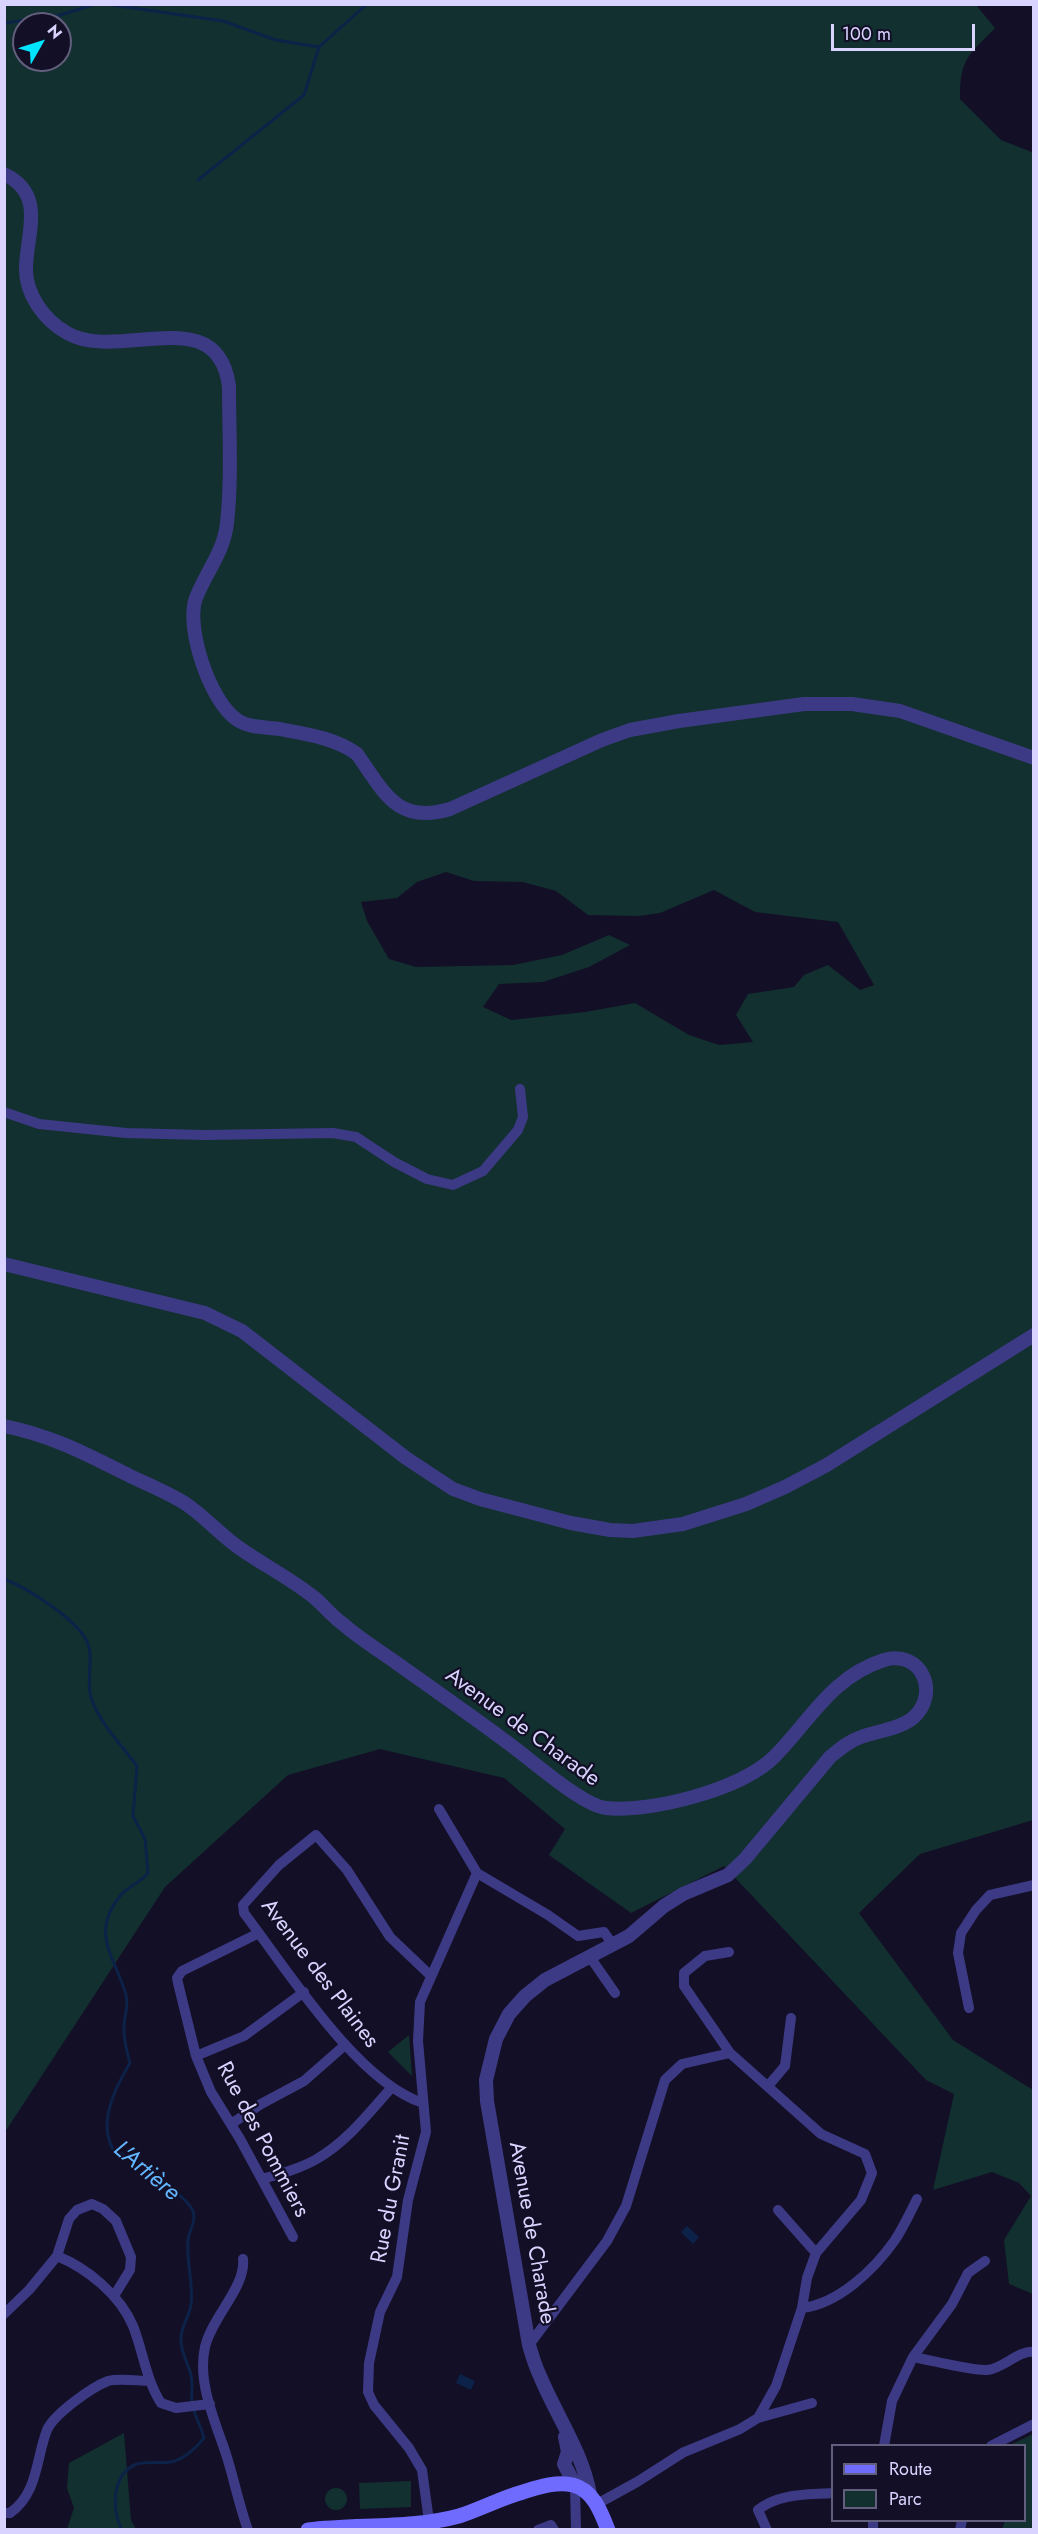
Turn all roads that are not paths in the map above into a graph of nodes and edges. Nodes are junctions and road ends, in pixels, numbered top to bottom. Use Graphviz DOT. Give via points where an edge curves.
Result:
graph roads {
  1 [pos="4,174"];
  2 [pos="1034,758"];
  3 [pos="520,1089"];
  4 [pos="4,1112"];
  5 [pos="4,1264"];
  6 [pos="1034,1335"];
  7 [pos="4,1426"];
  8 [pos="439,1809"];
  9 [pos="477,1873"];
  10 [pos="1034,1885"];
  11 [pos="259,1933"];
  12 [pos="613,1945"];
  13 [pos="729,1952"];
  14 [pos="590,1957"];
  15 [pos="431,1976"];
  16 [pos="304,1992"];
  17 [pos="615,1993"];
  18 [pos="969,2008"];
  19 [pos="791,2018"];
  20 [pos="345,2045"];
  21 [pos="730,2053"];
  22 [pos="196,2056"];
  23 [pos="768,2086"];
  24 [pos="392,2087"];
  25 [pos="423,2103"];
  26 [pos="231,2124"];
  27 [pos="262,2179"];
  28 [pos="917,2199"];
  29 [pos="778,2210"];
  30 [pos="293,2237"];
  31 [pos="816,2253"];
  32 [pos="57,2256"];
  33 [pos="243,2259"];
  34 [pos="985,2262"];
  35 [pos="114,2296"];
  36 [pos="802,2308"];
  37 [pos="4,2314"];
  38 [pos="529,2345"];
  39 [pos="1034,2352"];
  40 [pos="913,2357"];
  41 [pos="150,2381"];
  42 [pos="812,2403"];
  43 [pos="205,2404"];
  44 [pos="561,2417"];
  45 [pos="758,2418"];
  46 [pos="1034,2424"];
  47 [pos="884,2444"];
  48 [pos="993,2444"];
  49 [pos="564,2464"];
  50 [pos="575,2485"];
  51 [pos="541,2487"];
  52 [pos="831,2493"];
  53 [pos="593,2499"];
  54 [pos="4,2513"];
  55 [pos="429,2522"];
  56 [pos="248,2529"];
  57 [pos="308,2529"];
  58 [pos="538,2529"];
  59 [pos="554,2529"];
  60 [pos="576,2529"];
  61 [pos="608,2529"];
  62 [pos="767,2529"];
  1 -- 2 [label="street" via="17,182 29,199 32,220 26,278 41,310 54,323 69,334 95,342 198,340 215,351 225,367 229,386 227,524 222,548 196,599 193,615 213,691 223,707 244,724 316,736 350,748 392,800 408,811 425,814 450,809 630,730 804,704 852,704 900,711"];
  3 -- 4 [label="street" via="523,1117 518,1130 483,1171 453,1185 427,1179 356,1137 333,1133 126,1132 39,1124"];
  5 -- 6 [label="street" via="224,1321 440,1482 480,1499 610,1530 654,1530 683,1524 785,1487 835,1460"];
  7 -- 12 [label="street, Avenue de Charade" via="68,1444 183,1502 237,1546 298,1586 343,1625 535,1761 579,1797 603,1808 628,1809 696,1797 736,1782 773,1757 819,1702 845,1681 885,1660 897,1658 918,1668 928,1689 921,1709 912,1718 847,1744 830,1757 728,1875 683,1894"];
  8 -- 9 [label="street"];
  9 -- 12 [label="street" via="578,1936 604,1932"];
  9 -- 15 [label="street, Rue du Granit"];
  10 -- 18 [label="street" via="990,1895 961,1933 958,1953"];
  11 -- 15 [label="street, Avenue des Plaines" via="243,1905 279,1865 316,1835 347,1870 390,1937"];
  11 -- 16 [label="street, Avenue des Plaines"];
  11 -- 22 [label="street, Rue des Pommiers" via="179,1974"];
  12 -- 14 [label="street, Avenue de Charade"];
  13 -- 21 [label="street" via="705,1956 684,1973 684,1986"];
  14 -- 17 [label="street"];
  14 -- 38 [label="street, Avenue de Charade" via="545,1980 509,2014 496,2039 486,2080"];
  15 -- 25 [label="street, Rue du Granit" via="420,2002 418,2041"];
  16 -- 20 [label="street, Avenue des Plaines"];
  16 -- 22 [label="street" via="244,2036"];
  19 -- 23 [label="street" via="785,2066"];
  20 -- 24 [label="street, Avenue des Plaines"];
  20 -- 26 [label="street" via="304,2081"];
  21 -- 23 [label="street"];
  21 -- 38 [label="street" via="682,2064 665,2080 626,2206 607,2241"];
  22 -- 26 [label="street, Rue des Pommiers" via="211,2092"];
  23 -- 31 [label="street" via="821,2134 865,2154 872,2173 861,2200"];
  24 -- 25 [label="street, Avenue des Plaines"];
  24 -- 27 [label="street" via="324,2155"];
  25 -- 55 [label="street, Rue du Granit" via="424,2144 408,2200 398,2277 380,2312 369,2363 368,2392 422,2470"];
  26 -- 27 [label="street, Rue des Pommiers"];
  27 -- 30 [label="street, Rue des Pommiers"];
  28 -- 36 [label="street" via="895,2240 856,2281 823,2303"];
  29 -- 31 [label="street"];
  31 -- 36 [label="street"];
  32 -- 35 [label="street" via="73,2262"];
  32 -- 35 [label="street" via="69,2219 77,2210 92,2205 103,2210 116,2221 131,2257 130,2270"];
  32 -- 37 [label="street"];
  33 -- 43 [label="street" via="243,2271 215,2320 205,2347"];
  34 -- 40 [label="street" via="968,2273 952,2304"];
  35 -- 41 [label="street" via="132,2325"];
  36 -- 45 [label="street" via="776,2386"];
  38 -- 44 [label="street, Avenue de Charade"];
  39 -- 40 [label="street" via="986,2370"];
  40 -- 47 [label="street" via="892,2402"];
  41 -- 43 [label="street" via="161,2403 176,2408"];
  41 -- 54 [label="street" via="111,2380 56,2416 47,2429 32,2483 18,2508"];
  42 -- 45 [label="street"];
  43 -- 56 [label="street"];
  44 -- 49 [label="street, Avenue de Charade" via="568,2452"];
  44 -- 53 [label="street, Avenue de Charade"];
  45 -- 53 [label="street" via="684,2452 630,2487"];
  46 -- 48 [label="street"];
  49 -- 50 [label="street, Avenue de Charade"];
  49 -- 51 [label="street"];
  50 -- 51 [label="main road"];
  50 -- 53 [label="main road"];
  50 -- 60 [label="street"];
  51 -- 55 [label="main road" via="459,2516"];
  52 -- 62 [label="street" via="788,2495 765,2504 758,2510"];
  53 -- 61 [label="main road"];
  55 -- 57 [label="main road"];
  58 -- 59 [label="street" via="551,2525"];
}
